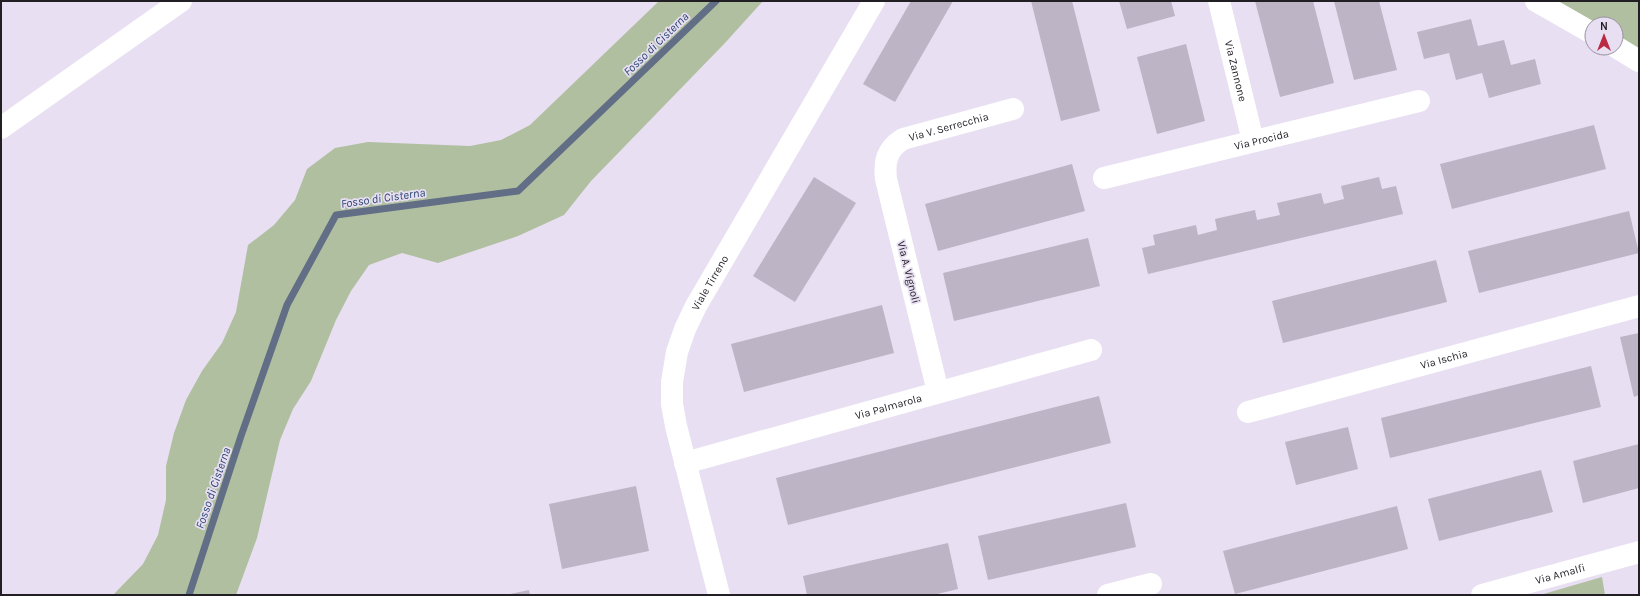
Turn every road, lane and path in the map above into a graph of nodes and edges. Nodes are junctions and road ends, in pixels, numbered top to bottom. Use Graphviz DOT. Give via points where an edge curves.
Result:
graph roads {
  1 [pos="181,1"];
  2 [pos="874,1"];
  3 [pos="1219,1"];
  4 [pos="1536,1"];
  5 [pos="1584,28"];
  6 [pos="1624,53"];
  7 [pos="1638,64"];
  8 [pos="1419,101"];
  9 [pos="1013,109"];
  10 [pos="1,128"];
  11 [pos="1254,141"];
  12 [pos="889,152"];
  13 [pos="1104,178"];
  14 [pos="1639,306"];
  15 [pos="1090,350"];
  16 [pos="938,392"];
  17 [pos="1248,412"];
  18 [pos="685,463"];
  19 [pos="1639,552"];
  20 [pos="1151,584"];
  21 [pos="719,595"];
  22 [pos="1108,595"];
  23 [pos="1482,595"];
  1 -- 10 [label="street"];
  2 -- 18 [label="street, Viale Tirreno" via="685,329 675,362 672,393 676,426"];
  3 -- 11 [label="street, Via Zannone"];
  4 -- 5 [label="street"];
  6 -- 7 [label="street"];
  8 -- 11 [label="street, Via Procida"];
  9 -- 12 [label="street, Via V. Serrecchia" via="911,136 898,142"];
  11 -- 13 [label="street, Via Procida"];
  12 -- 16 [label="street, Via A. Vignoli" via="885,163 886,179"];
  14 -- 17 [label="street, Via Ischia"];
  15 -- 16 [label="street, Via Palmarola"];
  16 -- 18 [label="street, Via Palmarola"];
  18 -- 21 [label="street, Viale Tirreno"];
  19 -- 23 [label="street, Via Amalfi"];
  20 -- 22 [label="street"];
}
